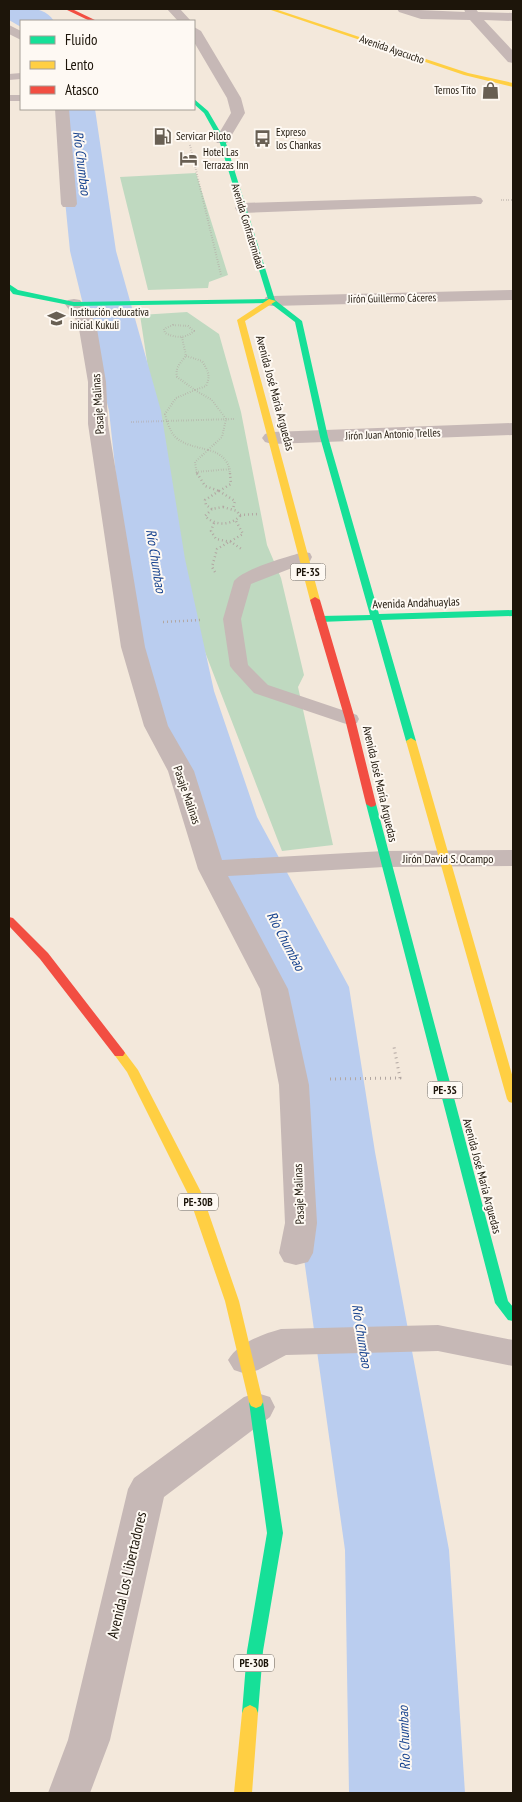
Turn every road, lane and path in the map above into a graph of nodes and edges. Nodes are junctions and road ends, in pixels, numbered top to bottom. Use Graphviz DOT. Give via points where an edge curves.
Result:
graph roads {
  1 [pos="68,9"];
  2 [pos="173,9"];
  3 [pos="271,9"];
  4 [pos="403,9"];
  5 [pos="472,13"];
  6 [pos="513,17"];
  7 [pos="92,20"];
  8 [pos="184,20"];
  9 [pos="9,29"];
  10 [pos="195,33"];
  11 [pos="20,35"];
  12 [pos="513,59"];
  13 [pos="513,85"];
  14 [pos="195,102"];
  15 [pos="62,110"];
  16 [pos="222,140"];
  17 [pos="190,145"];
  18 [pos="475,201"];
  19 [pos="69,204"];
  20 [pos="243,208"];
  21 [pos="9,286"];
  22 [pos="513,295"];
  23 [pos="272,300"];
  24 [pos="183,301"];
  25 [pos="80,304"];
  26 [pos="182,336"];
  27 [pos="186,356"];
  28 [pos="194,391"];
  29 [pos="267,417"];
  30 [pos="226,420"];
  31 [pos="131,422"];
  32 [pos="165,422"];
  33 [pos="513,429"];
  34 [pos="324,437"];
  35 [pos="272,438"];
  36 [pos="207,449"];
  37 [pos="231,469"];
  38 [pos="196,472"];
  39 [pos="219,490"];
  40 [pos="212,509"];
  41 [pos="233,509"];
  42 [pos="214,523"];
  43 [pos="304,557"];
  44 [pos="257,574"];
  45 [pos="513,613"];
  46 [pos="375,619"];
  47 [pos="193,620"];
  48 [pos="320,620"];
  49 [pos="158,622"];
  50 [pos="350,719"];
  51 [pos="513,858"];
  52 [pos="384,859"];
  53 [pos="446,860"];
  54 [pos="216,868"];
  55 [pos="9,920"];
  56 [pos="385,1078"];
  57 [pos="326,1079"];
  58 [pos="513,1099"];
  59 [pos="296,1252"];
  60 [pos="513,1316"];
  61 [pos="513,1353"];
  62 [pos="246,1360"];
  63 [pos="257,1407"];
  64 [pos="69,1793"];
  65 [pos="243,1793"];
  1 -- 7 [label="main road"];
  2 -- 8 [label="street"];
  3 -- 13 [label="main road, Avenida Ayacucho" via="466,74"];
  4 -- 5 [label="street" via="421,15"];
  5 -- 6 [label="street"];
  5 -- 12 [label="street"];
  9 -- 11 [label="street"];
  10 -- 16 [label="street" via="234,98 238,113"];
  14 -- 16 [label="main road, Avenida Confraternidad" via="206,112"];
  15 -- 19 [label="street"];
  16 -- 20 [label="main road, Avenida Confraternidad"];
  17 -- 24 [label="path" via="223,284 218,289 183,292"];
  18 -- 20 [label="street"];
  20 -- 23 [label="main road, Avenida Confraternidad"];
  21 -- 25 [label="main road" via="16,292"];
  22 -- 23 [label="street, Jirón Guillermo Cáceres"];
  23 -- 24 [label="main road"];
  23 -- 29 [label="main road, Avenida José María Arguedas / PE-3S" via="241,320"];
  23 -- 34 [label="main road" via="298,321"];
  24 -- 25 [label="main road"];
  25 -- 54 [label="street, Pasaje Malinas" via="98,382 98,424 133,647 156,726 181,771"];
  26 -- 27 [label="path"];
  27 -- 28 [label="path" via="178,363 176,373 179,381"];
  27 -- 28 [label="path" via="202,361 210,372 206,386"];
  28 -- 30 [label="path" via="209,398"];
  28 -- 32 [label="path" via="176,398 164,414"];
  29 -- 30 [label="path"];
  29 -- 35 [label="main road, Avenida José María Arguedas / PE-3S"];
  30 -- 32 [label="path"];
  30 -- 36 [label="path" via="222,437"];
  31 -- 32 [label="path"];
  32 -- 36 [label="path" via="179,442"];
  33 -- 34 [label="street, Jirón Juan Antonio Trelles"];
  34 -- 35 [label="street, Jirón Juan Antonio Trelles"];
  34 -- 46 [label="main road"];
  35 -- 43 [label="main road, Avenida José María Arguedas / PE-3S"];
  36 -- 37 [label="path" via="227,459"];
  36 -- 38 [label="path" via="195,462"];
  37 -- 38 [label="path"];
  37 -- 39 [label="path" via="231,484"];
  38 -- 39 [label="path" via="205,486"];
  39 -- 40 [label="path" via="205,500 206,506"];
  39 -- 41 [label="path" via="235,500"];
  40 -- 41 [label="path"];
  40 -- 42 [label="path" via="205,516"];
  41 -- 42 [label="path" via="240,516 236,521"];
  42 -- 44 [label="path" via="211,531 216,539 232,542 246,552"];
  43 -- 44 [label="lane"];
  43 -- 48 [label="main road, Avenida José María Arguedas / PE-3S"];
  44 -- 50 [label="lane" via="243,581 232,619 239,666 261,689"];
  45 -- 46 [label="main road, Avenida Andahuaylas"];
  46 -- 48 [label="main road, Avenida Andahuaylas"];
  46 -- 53 [label="main road"];
  47 -- 49 [label="path"];
  48 -- 50 [label="main road, Avenida José María Arguedas / PE-3S"];
  50 -- 52 [label="main road, Avenida José María Arguedas / PE-3S"];
  51 -- 53 [label="street, Jirón David S. Ocampo"];
  52 -- 53 [label="street, Jirón David S. Ocampo"];
  52 -- 54 [label="street, Jirón David S. Ocampo"];
  52 -- 60 [label="main road, Avenida José María Arguedas / PE-3S" via="502,1303"];
  53 -- 58 [label="main road"];
  54 -- 59 [label="street, Pasaje Malinas" via="274,989 294,1085 301,1223"];
  55 -- 62 [label="main road, PE-30B" via="44,956 132,1070 195,1194 232,1301"];
  56 -- 57 [label="path"];
  61 -- 62 [label="street" via="438,1338 280,1342"];
  62 -- 63 [label="main road, PE-30B"];
  63 -- 64 [label="street, Avenida Los Libertadores" via="147,1489 89,1740"];
  63 -- 65 [label="main road, PE-30B" via="276,1534 255,1651"];
}
